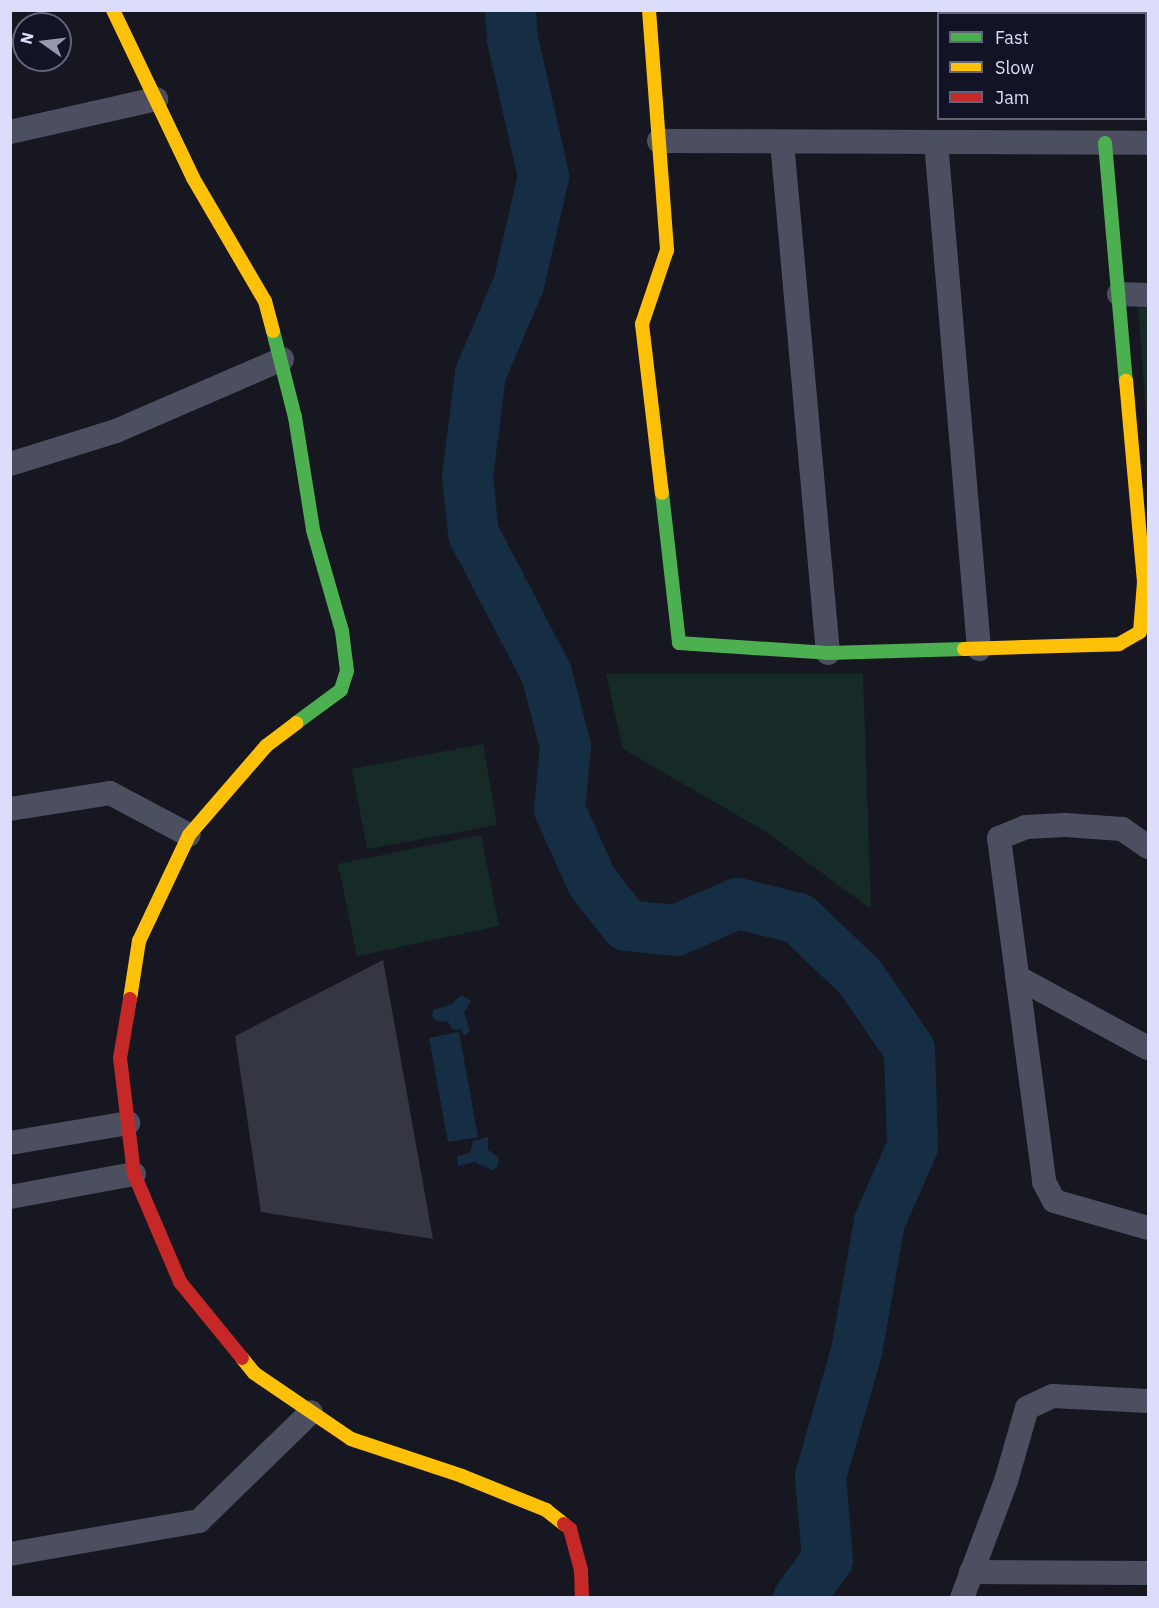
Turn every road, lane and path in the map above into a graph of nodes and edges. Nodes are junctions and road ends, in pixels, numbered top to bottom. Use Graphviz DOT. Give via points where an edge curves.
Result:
graph roads {
  1 [pos="113,10"];
  2 [pos="649,10"];
  3 [pos="156,99"];
  4 [pos="10,132"];
  5 [pos="659,141"];
  6 [pos="782,142"];
  7 [pos="936,142"];
  8 [pos="1106,143"];
  9 [pos="1149,143"];
  10 [pos="1119,294"];
  11 [pos="1149,295"];
  12 [pos="282,359"];
  13 [pos="10,464"];
  14 [pos="1146,582"];
  15 [pos="979,649"];
  16 [pos="828,653"];
  17 [pos="10,809"];
  18 [pos="189,835"];
  19 [pos="1149,848"];
  20 [pos="1017,977"];
  21 [pos="1149,1048"];
  22 [pos="128,1122"];
  23 [pos="10,1143"];
  24 [pos="134,1174"];
  25 [pos="10,1197"];
  26 [pos="1149,1228"];
  27 [pos="1149,1401"];
  28 [pos="311,1412"];
  29 [pos="10,1554"];
  30 [pos="971,1572"];
  31 [pos="1149,1573"];
  32 [pos="582,1598"];
  33 [pos="962,1598"];
  1 -- 3 [label="street"];
  2 -- 5 [label="street"];
  3 -- 4 [label="street"];
  3 -- 12 [label="street" via="193,178 266,301"];
  5 -- 6 [label="street"];
  5 -- 16 [label="street" via="667,250 642,324 679,643"];
  6 -- 7 [label="street"];
  6 -- 16 [label="street"];
  7 -- 8 [label="street"];
  7 -- 15 [label="street"];
  8 -- 9 [label="street"];
  8 -- 10 [label="street"];
  10 -- 11 [label="street"];
  10 -- 14 [label="street"];
  12 -- 13 [label="street" via="116,431"];
  12 -- 18 [label="street" via="313,530 342,631 347,671 341,690 266,746"];
  14 -- 15 [label="street" via="1140,633 1119,644"];
  15 -- 16 [label="street"];
  17 -- 18 [label="street" via="110,793"];
  18 -- 22 [label="street" via="139,941 120,1058"];
  19 -- 20 [label="street" via="1122,829 1065,825 1026,828 999,838"];
  20 -- 21 [label="street"];
  20 -- 26 [label="street" via="1044,1182 1054,1201"];
  22 -- 23 [label="street"];
  22 -- 24 [label="street"];
  24 -- 25 [label="street"];
  24 -- 28 [label="street" via="180,1282 254,1373"];
  27 -- 30 [label="street" via="1053,1396 1027,1408 1006,1481"];
  28 -- 29 [label="street" via="200,1521"];
  28 -- 32 [label="street" via="351,1439 462,1476 546,1510 570,1529 581,1570"];
  30 -- 31 [label="street"];
  30 -- 33 [label="street"];
}
